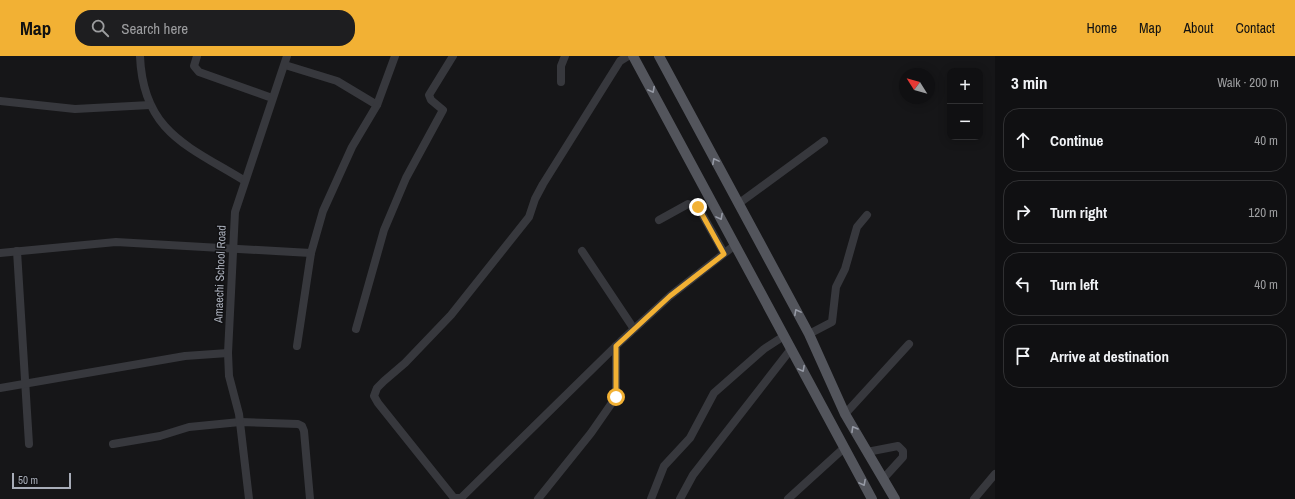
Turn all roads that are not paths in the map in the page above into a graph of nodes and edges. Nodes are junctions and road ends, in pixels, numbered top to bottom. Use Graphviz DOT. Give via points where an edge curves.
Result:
graph roads {
  1 [pos="140,56"];
  2 [pos="197,56"];
  3 [pos="287,56"];
  4 [pos="395,56"];
  5 [pos="453,56"];
  6 [pos="566,56"];
  7 [pos="628,56"];
  8 [pos="633,56"];
  9 [pos="658,56"];
  10 [pos="285,65"];
  11 [pos="561,82"];
  12 [pos="272,98"];
  13 [pos="0,101"];
  14 [pos="377,104"];
  15 [pos="150,105"];
  16 [pos="824,141"];
  17 [pos="245,181"];
  18 [pos="738,204"];
  19 [pos="867,215"];
  20 [pos="659,220"];
  21 [pos="735,245"];
  22 [pos="233,248"];
  23 [pos="17,251"];
  24 [pos="582,251"];
  25 [pos="0,253"];
  26 [pos="311,253"];
  27 [pos="724,254"];
  28 [pos="356,329"];
  29 [pos="634,329"];
  30 [pos="809,334"];
  31 [pos="784,336"];
  32 [pos="909,344"];
  33 [pos="297,346"];
  34 [pos="616,346"];
  35 [pos="791,348"];
  36 [pos="228,353"];
  37 [pos="26,385"];
  38 [pos="0,388"];
  39 [pos="845,414"];
  40 [pos="240,422"];
  41 [pos="29,444"];
  42 [pos="113,444"];
  43 [pos="844,448"];
  44 [pos="867,452"];
  45 [pos="995,474"];
  46 [pos="883,479"];
  47 [pos="249,499"];
  48 [pos="310,499"];
  49 [pos="538,499"];
  50 [pos="651,499"];
  51 [pos="680,499"];
  52 [pos="788,499"];
  53 [pos="872,499"];
  54 [pos="895,499"];
  55 [pos="974,499"];
  1 -- 15 [label="street" via="141,76"];
  2 -- 12 [label="street" via="194,66 199,72"];
  3 -- 10 [label="street, Amaechi School Road"];
  4 -- 14 [label="street"];
  5 -- 28 [label="street" via="429,95 430,100 443,110 406,178 384,230"];
  6 -- 11 [label="street" via="561,66"];
  7 -- 34 [label="street" via="620,61 562,152 535,199 529,217 451,315 377,388 374,396 454,498 461,498"];
  8 -- 21 [label="main road, one-way"];
  18 -- 9 [label="main road, one-way"];
  10 -- 12 [label="street, Amaechi School Road"];
  10 -- 14 [label="street" via="337,82"];
  12 -- 17 [label="street, Amaechi School Road"];
  13 -- 15 [label="street" via="75,109"];
  14 -- 26 [label="street" via="352,146 323,211"];
  15 -- 17 [label="street" via="162,125 181,142"];
  16 -- 18 [label="street"];
  17 -- 22 [label="street, Amaechi School Road" via="234,212"];
  30 -- 18 [label="main road, one-way"];
  19 -- 30 [label="street" via="857,227 845,269 836,287 832,322"];
  20 -- 27 [label="street" via="688,204 698,207"];
  21 -- 27 [label="street"];
  21 -- 31 [label="main road"];
  22 -- 23 [label="street" via="116,242"];
  22 -- 26 [label="street"];
  22 -- 36 [label="street, Amaechi School Road"];
  23 -- 25 [label="street"];
  23 -- 37 [label="street"];
  24 -- 29 [label="street"];
  26 -- 33 [label="street"];
  27 -- 29 [label="street" via="670,296"];
  29 -- 34 [label="street"];
  30 -- 39 [label="main road"];
  31 -- 35 [label="main road"];
  31 -- 50 [label="street" via="764,349 714,393 690,438 664,466"];
  32 -- 39 [label="street"];
  34 -- 49 [label="street" via="616,397"];
  35 -- 43 [label="main road, one-way"];
  35 -- 51 [label="street" via="698,468"];
  36 -- 37 [label="street" via="185,356"];
  36 -- 40 [label="street, Amaechi School Road" via="229,376"];
  37 -- 38 [label="street"];
  37 -- 41 [label="street"];
  44 -- 39 [label="main road, one-way"];
  40 -- 42 [label="street" via="189,427 160,436"];
  40 -- 47 [label="street, Amaechi School Road"];
  40 -- 48 [label="street" via="302,426"];
  43 -- 52 [label="street"];
  43 -- 53 [label="main road, one-way"];
  44 -- 46 [label="main road"];
  44 -- 46 [label="street" via="898,446 903,451 903,457"];
  45 -- 55 [label="street"];
  46 -- 54 [label="main road"];
}
